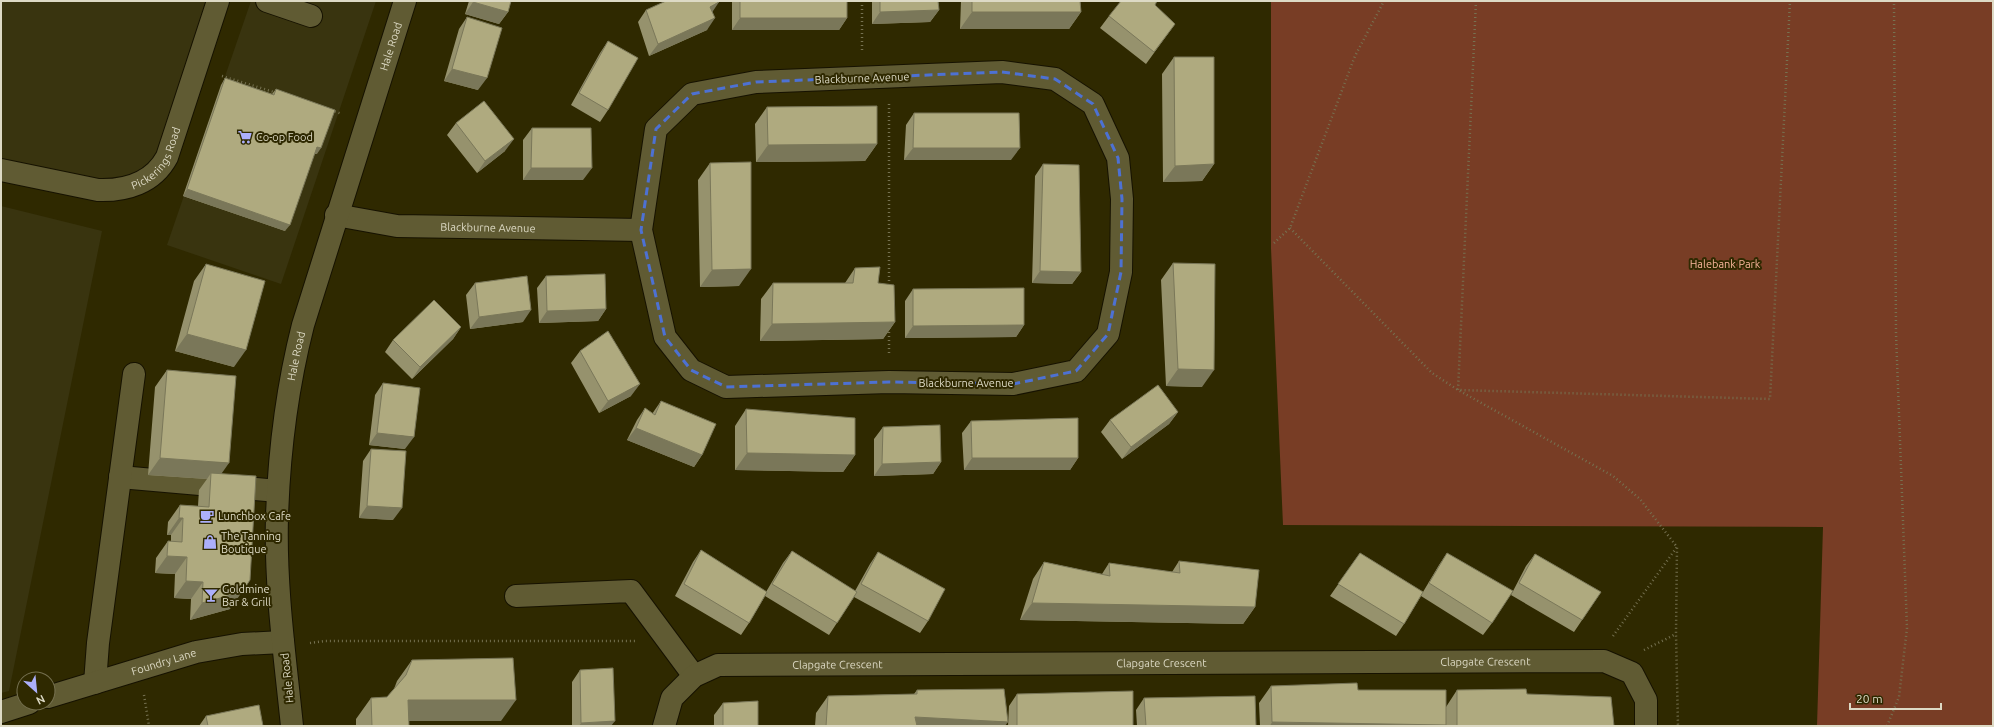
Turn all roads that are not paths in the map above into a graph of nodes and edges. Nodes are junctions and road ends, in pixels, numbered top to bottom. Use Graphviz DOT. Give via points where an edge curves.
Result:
graph roads {
  1 [pos="218,1"];
  2 [pos="266,1"];
  3 [pos="405,1"];
  4 [pos="311,16"];
  5 [pos="1,170"];
  6 [pos="336,215"];
  7 [pos="641,230"];
  8 [pos="134,374"];
  9 [pos="120,477"];
  10 [pos="278,491"];
  11 [pos="516,596"];
  12 [pos="284,645"];
  13 [pos="694,676"];
  14 [pos="95,682"];
  15 [pos="56,694"];
  16 [pos="16,707"];
  17 [pos="1,712"];
  18 [pos="292,726"];
  19 [pos="664,726"];
  20 [pos="1646,726"];
  1 -- 5 [label="street, Pickerings Road" via="167,157 152,176 141,183 113,191"];
  2 -- 4 [label="street"];
  3 -- 6 [label="street, Hale Road"];
  6 -- 7 [label="street, Blackburne Avenue" via="397,226"];
  6 -- 10 [label="street, Hale Road" via="293,366 285,412"];
  7 -- 7 [label="street, Blackburne Avenue" via="656,129 692,94 756,82 1002,72 1055,79 1094,104 1118,158 1122,199 1121,272 1108,334 1076,371 1013,384 889,382 726,387 691,370 665,336"];
  8 -- 9 [label="street"];
  9 -- 10 [label="street"];
  9 -- 14 [label="street"];
  10 -- 12 [label="street, Hale Road" via="278,581"];
  11 -- 13 [label="street" via="631,591"];
  12 -- 14 [label="street, Foundry Lane" via="242,644 196,652"];
  12 -- 18 [label="street, Hale Road"];
  13 -- 19 [label="street, Clapgate Crescent" via="672,698"];
  13 -- 20 [label="street, Clapgate Crescent" via="718,665 1604,661 1632,673 1646,700"];
  14 -- 15 [label="street, Foundry Lane"];
  16 -- 17 [label="street"];
}
